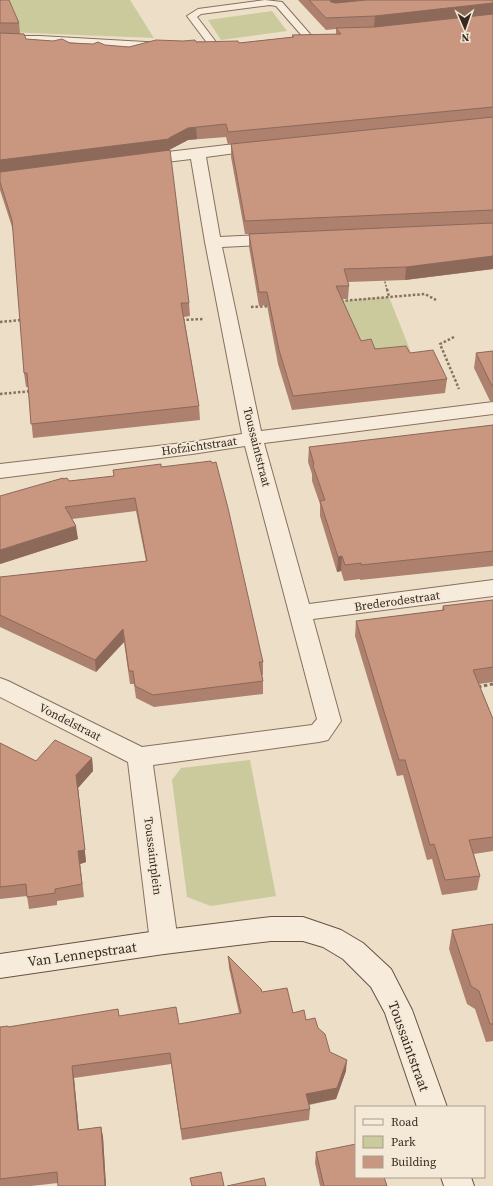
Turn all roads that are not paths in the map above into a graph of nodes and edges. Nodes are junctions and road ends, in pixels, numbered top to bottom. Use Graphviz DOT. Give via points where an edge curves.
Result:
graph roads {
  1 [pos="322,35"];
  2 [pos="307,36"];
  3 [pos="291,38"];
  4 [pos="0,40"];
  5 [pos="229,44"];
  6 [pos="214,46"];
  7 [pos="176,47"];
  8 [pos="198,47"];
  9 [pos="276,145"];
  10 [pos="198,154"];
  11 [pos="131,161"];
  12 [pos="292,238"];
  13 [pos="213,242"];
  14 [pos="493,408"];
  15 [pos="253,438"];
  16 [pos="0,470"];
  17 [pos="493,588"];
  18 [pos="301,613"];
  19 [pos="0,687"];
  20 [pos="140,757"];
  21 [pos="164,942"];
  22 [pos="0,966"];
  23 [pos="432,1106"];
  1 -- 2 [label="street"];
  2 -- 3 [label="street"];
  2 -- 6 [label="lane" via="279,4 270,2 198,12 192,16"];
  4 -- 7 [label="street"];
  5 -- 6 [label="street"];
  6 -- 8 [label="street"];
  9 -- 10 [label="street"];
  10 -- 11 [label="street"];
  10 -- 13 [label="street, Toussaintstraat"];
  12 -- 13 [label="street"];
  13 -- 15 [label="street, Toussaintstraat"];
  14 -- 15 [label="street, Hofzichtstraat"];
  15 -- 16 [label="street, Hofzichtstraat" via="192,448"];
  15 -- 18 [label="street, Toussaintstraat"];
  17 -- 18 [label="street, Brederodestraat"];
  18 -- 20 [label="street, Toussaintstraat" via="329,721 319,733"];
  19 -- 20 [label="street, Vondelstraat"];
  20 -- 21 [label="street, Toussaintplein"];
  21 -- 22 [label="street, Van Lennepstraat"];
  21 -- 23 [label="street, Toussaintstraat" via="264,929 303,929 331,938 353,951 381,978 398,1010"];
}
